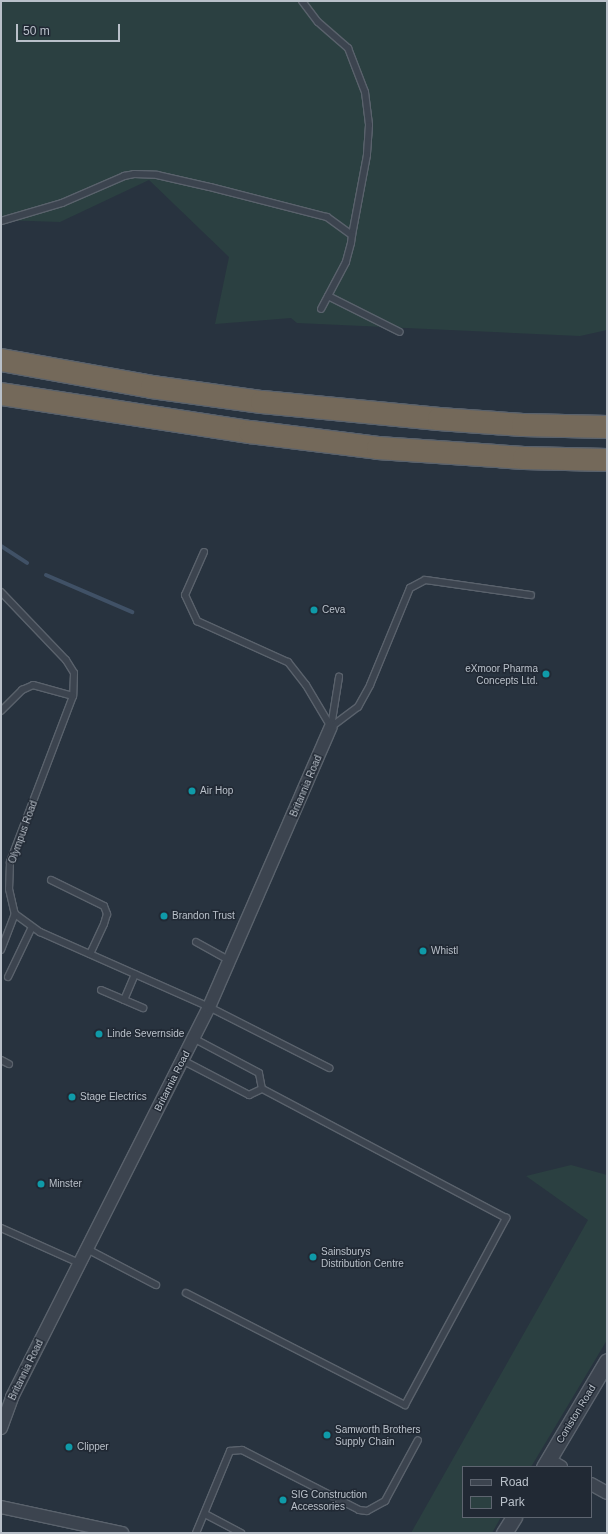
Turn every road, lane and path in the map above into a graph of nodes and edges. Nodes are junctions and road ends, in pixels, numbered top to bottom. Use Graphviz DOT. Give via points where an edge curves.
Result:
graph roads {
  1 [pos="302,1"];
  2 [pos="1,221"];
  3 [pos="352,235"];
  4 [pos="328,296"];
  5 [pos="321,310"];
  6 [pos="400,332"];
  7 [pos="3,360"];
  8 [pos="1,394"];
  9 [pos="607,427"];
  10 [pos="607,460"];
  11 [pos="204,552"];
  12 [pos="1,592"];
  13 [pos="531,595"];
  14 [pos="338,677"];
  15 [pos="73,696"];
  16 [pos="1,711"];
  17 [pos="331,727"];
  18 [pos="51,880"];
  19 [pos="16,914"];
  20 [pos="32,927"];
  21 [pos="196,942"];
  22 [pos="1,950"];
  23 [pos="90,954"];
  24 [pos="230,960"];
  25 [pos="135,974"];
  26 [pos="8,977"];
  27 [pos="101,990"];
  28 [pos="124,1000"];
  29 [pos="209,1007"];
  30 [pos="143,1008"];
  31 [pos="193,1038"];
  32 [pos="1,1060"];
  33 [pos="182,1060"];
  34 [pos="9,1064"];
  35 [pos="329,1068"];
  36 [pos="262,1089"];
  37 [pos="1,1228"];
  38 [pos="87,1249"];
  39 [pos="81,1264"];
  40 [pos="156,1285"];
  41 [pos="186,1293"];
  42 [pos="607,1361"];
  43 [pos="1,1428"];
  44 [pos="418,1440"];
  45 [pos="551,1465"];
  46 [pos="592,1485"];
  47 [pos="607,1493"];
  48 [pos="1,1507"];
  49 [pos="205,1514"];
  50 [pos="513,1518"];
  51 [pos="122,1533"];
  52 [pos="196,1533"];
  53 [pos="241,1533"];
  54 [pos="504,1533"];
  1 -- 3 [label="lane" via="318,22 348,48 364,92 369,125 367,155"];
  2 -- 3 [label="lane" via="62,204 134,174 157,175 210,186 327,217"];
  3 -- 4 [label="lane" via="346,262"];
  4 -- 5 [label="lane"];
  4 -- 6 [label="lane"];
  7 -- 9 [label="highway" via="152,387 262,402 440,420"];
  8 -- 10 [label="highway" via="378,448 524,458"];
  11 -- 17 [label="lane" via="185,595 197,621 288,662 306,685"];
  12 -- 15 [label="lane, Olympus Road" via="66,660 74,673"];
  13 -- 17 [label="lane" via="425,580 410,588 361,702"];
  14 -- 17 [label="lane"];
  15 -- 16 [label="lane" via="33,684 22,690"];
  15 -- 19 [label="lane, Olympus Road" via="10,862 9,889"];
  17 -- 24 [label="street, Britannia Road"];
  18 -- 23 [label="lane" via="104,906 107,914"];
  19 -- 20 [label="lane"];
  19 -- 22 [label="lane"];
  20 -- 23 [label="lane"];
  20 -- 26 [label="lane"];
  21 -- 24 [label="lane"];
  23 -- 25 [label="lane"];
  24 -- 29 [label="street, Britannia Road"];
  25 -- 28 [label="lane"];
  25 -- 29 [label="lane"];
  27 -- 28 [label="lane"];
  28 -- 30 [label="lane"];
  29 -- 31 [label="street, Britannia Road"];
  29 -- 35 [label="lane"];
  31 -- 33 [label="street, Britannia Road"];
  31 -- 36 [label="lane" via="259,1073"];
  32 -- 34 [label="lane"];
  33 -- 36 [label="lane" via="249,1095"];
  33 -- 38 [label="street, Britannia Road"];
  36 -- 41 [label="lane" via="506,1218 405,1405"];
  37 -- 39 [label="lane"];
  38 -- 39 [label="street, Britannia Road"];
  38 -- 40 [label="lane"];
  39 -- 43 [label="street, Britannia Road" via="12,1398"];
  42 -- 45 [label="street, Coniston Road"];
  44 -- 49 [label="lane" via="385,1501 372,1510 359,1510 238,1448 230,1451"];
  46 -- 47 [label="street"];
  48 -- 51 [label="street"];
  49 -- 52 [label="lane"];
  49 -- 53 [label="lane"];
  50 -- 54 [label="street"];
}
